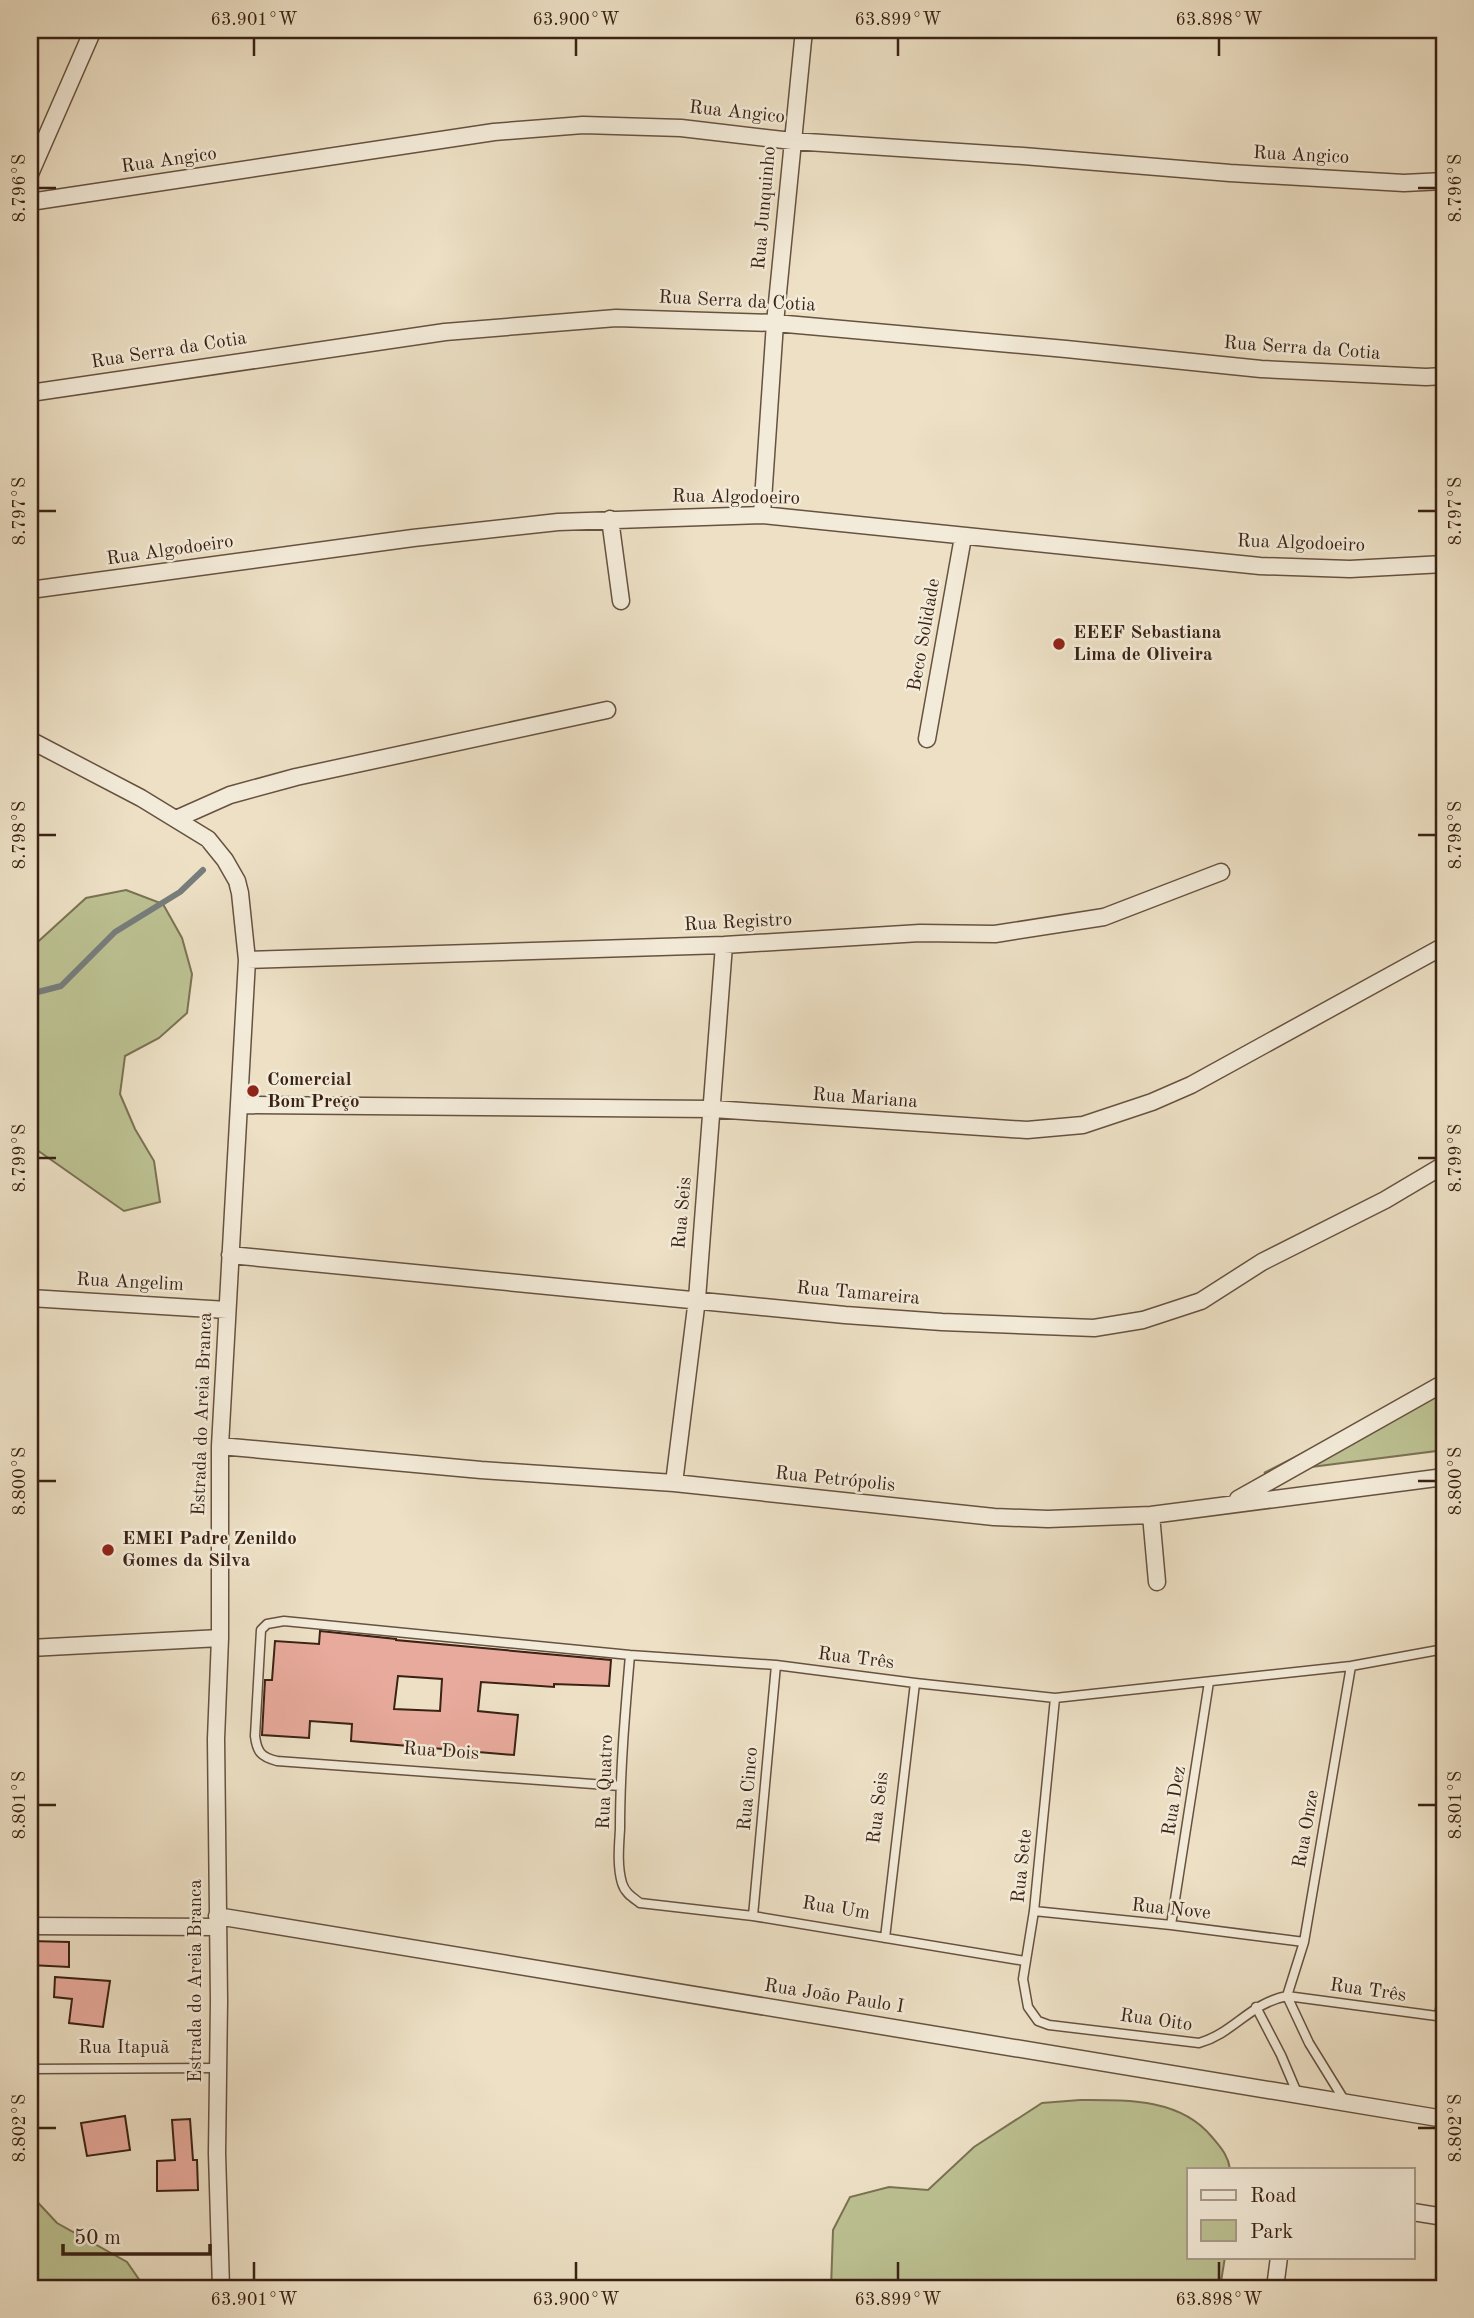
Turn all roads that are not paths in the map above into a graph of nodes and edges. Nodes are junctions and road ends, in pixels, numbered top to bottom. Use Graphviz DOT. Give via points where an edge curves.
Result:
graph roads {
  1 [pos="93,30"];
  2 [pos="804,30"];
  3 [pos="792,141"];
  4 [pos="30,174"];
  5 [pos="1444,181"];
  6 [pos="30,202"];
  7 [pos="775,323"];
  8 [pos="1444,376"];
  9 [pos="30,393"];
  10 [pos="762,515"];
  11 [pos="610,519"];
  12 [pos="963,537"];
  13 [pos="1444,564"];
  14 [pos="30,590"];
  15 [pos="621,601"];
  16 [pos="607,709"];
  17 [pos="927,739"];
  18 [pos="30,740"];
  19 [pos="176,819"];
  20 [pos="1221,872"];
  21 [pos="724,945"];
  22 [pos="1444,946"];
  23 [pos="247,960"];
  24 [pos="240,1105"];
  25 [pos="713,1109"];
  26 [pos="1444,1165"];
  27 [pos="230,1255"];
  28 [pos="30,1298"];
  29 [pos="697,1299"];
  30 [pos="227,1310"];
  31 [pos="1444,1383"];
  32 [pos="219,1446"];
  33 [pos="1444,1477"];
  34 [pos="674,1483"];
  35 [pos="1226,1505"];
  36 [pos="1151,1515"];
  37 [pos="1157,1582"];
  38 [pos="219,1638"];
  39 [pos="30,1648"];
  40 [pos="1444,1649"];
  41 [pos="630,1655"];
  42 [pos="776,1665"];
  43 [pos="1351,1666"];
  44 [pos="1209,1682"];
  45 [pos="915,1683"];
  46 [pos="1055,1698"];
  47 [pos="260,1754"];
  48 [pos="620,1786"];
  49 [pos="640,1903"];
  50 [pos="1034,1911"];
  51 [pos="752,1916"];
  52 [pos="217,1922"];
  53 [pos="1171,1925"];
  54 [pos="30,1926"];
  55 [pos="885,1938"];
  56 [pos="1304,1942"];
  57 [pos="1025,1961"];
  58 [pos="1444,1986"];
  59 [pos="1287,1996"];
  60 [pos="1256,2007"];
  61 [pos="1442,2017"];
  62 [pos="1049,2025"];
  63 [pos="218,2068"];
  64 [pos="30,2069"];
  65 [pos="1298,2095"];
  66 [pos="1346,2103"];
  67 [pos="1444,2119"];
  68 [pos="1414,2212"];
  69 [pos="1444,2217"];
  70 [pos="1279,2258"];
  71 [pos="221,2288"];
  72 [pos="1275,2288"];
  1 -- 4 [label="street"];
  2 -- 3 [label="street, Rua Junquinho"];
  3 -- 5 [label="street, Rua Angico" via="1230,173"];
  3 -- 6 [label="street, Rua Angico" via="681,128 583,125 507,131"];
  3 -- 7 [label="street, Rua Junquinho"];
  7 -- 8 [label="street, Rua Serra da Cotia" via="1261,369"];
  7 -- 9 [label="street, Rua Serra da Cotia" via="616,318 445,332"];
  7 -- 10 [label="street, Rua Junquinho"];
  10 -- 11 [label="street, Rua Algodoeiro"];
  10 -- 12 [label="street, Rua Algodoeiro"];
  11 -- 14 [label="street, Rua Algodoeiro" via="412,538"];
  11 -- 15 [label="street"];
  12 -- 13 [label="street, Rua Algodoeiro" via="1260,566 1350,569"];
  12 -- 17 [label="street, Beco Solidade"];
  16 -- 19 [label="street" via="296,777 230,794"];
  18 -- 19 [label="street, Estrada do Areia Branca"];
  19 -- 23 [label="street, Estrada do Areia Branca" via="208,839 234,874"];
  20 -- 21 [label="street, Rua Registro" via="1104,917 1071,924 995,934 920,933"];
  21 -- 23 [label="street, Rua Registro"];
  21 -- 25 [label="street, Rua Seis"];
  22 -- 25 [label="street, Rua Mariana" via="1191,1085 1083,1125 982,1129"];
  23 -- 24 [label="street, Estrada do Areia Branca"];
  24 -- 25 [label="street, Rua Mariana"];
  24 -- 27 [label="street, Estrada do Areia Branca"];
  25 -- 29 [label="street, Rua Seis"];
  26 -- 29 [label="street, Rua Tamareira" via="1262,1262 1201,1301 1143,1320 1094,1328 970,1324"];
  27 -- 29 [label="street, Rua Tamareira"];
  27 -- 30 [label="street, Estrada do Areia Branca"];
  28 -- 30 [label="street, Rua Angelim"];
  29 -- 34 [label="street, Rua Seis"];
  30 -- 32 [label="street, Estrada do Areia Branca"];
  31 -- 35 [label="street"];
  32 -- 34 [label="street, Rua Petrópolis" via="481,1471"];
  32 -- 38 [label="street, Estrada do Areia Branca"];
  33 -- 35 [label="street, Rua Petrópolis"];
  34 -- 36 [label="street, Rua Petrópolis" via="993,1517"];
  35 -- 36 [label="street, Rua Petrópolis"];
  36 -- 37 [label="street"];
  38 -- 39 [label="street"];
  38 -- 52 [label="street, Estrada do Areia Branca"];
  40 -- 43 [label="lane, Rua Três"];
  41 -- 42 [label="lane, Rua Três"];
  41 -- 47 [label="lane, Rua Três" via="284,1621 267,1624 259,1635 255,1736"];
  41 -- 48 [label="lane, Rua Quatro"];
  42 -- 45 [label="lane, Rua Três"];
  42 -- 51 [label="lane, Rua Cinco"];
  43 -- 44 [label="lane, Rua Três"];
  43 -- 56 [label="lane, Rua Onze"];
  44 -- 46 [label="lane, Rua Três"];
  44 -- 53 [label="lane, Rua Dez"];
  45 -- 46 [label="lane, Rua Três"];
  45 -- 55 [label="lane, Rua Seis"];
  46 -- 50 [label="lane, Rua Sete"];
  47 -- 48 [label="lane, Rua Dois" via="277,1761"];
  48 -- 49 [label="lane, Rua Quatro" via="621,1882 625,1892"];
  49 -- 51 [label="lane, Rua Um"];
  50 -- 53 [label="lane, Rua Nove"];
  50 -- 57 [label="lane, Rua Sete"];
  51 -- 55 [label="lane, Rua Um"];
  52 -- 54 [label="street"];
  52 -- 63 [label="street, Estrada do Areia Branca"];
  52 -- 65 [label="street, Rua João Paulo I"];
  53 -- 56 [label="lane, Rua Nove"];
  55 -- 57 [label="lane, Rua Um"];
  56 -- 59 [label="lane, Rua Onze"];
  57 -- 62 [label="lane, Rua Sete" via="1025,2001 1035,2019"];
  58 -- 61 [label="lane"];
  59 -- 60 [label="lane, Rua Oito"];
  59 -- 61 [label="lane, Rua Três"];
  59 -- 66 [label="lane"];
  60 -- 62 [label="lane, Rua Oito" via="1215,2039 1199,2043"];
  60 -- 65 [label="lane"];
  63 -- 64 [label="lane, Rua Itapuã"];
  63 -- 71 [label="street, Estrada do Areia Branca"];
  65 -- 66 [label="street, Rua João Paulo I"];
  66 -- 67 [label="street, Rua João Paulo I"];
  68 -- 69 [label="street"];
  70 -- 72 [label="street"];
}
